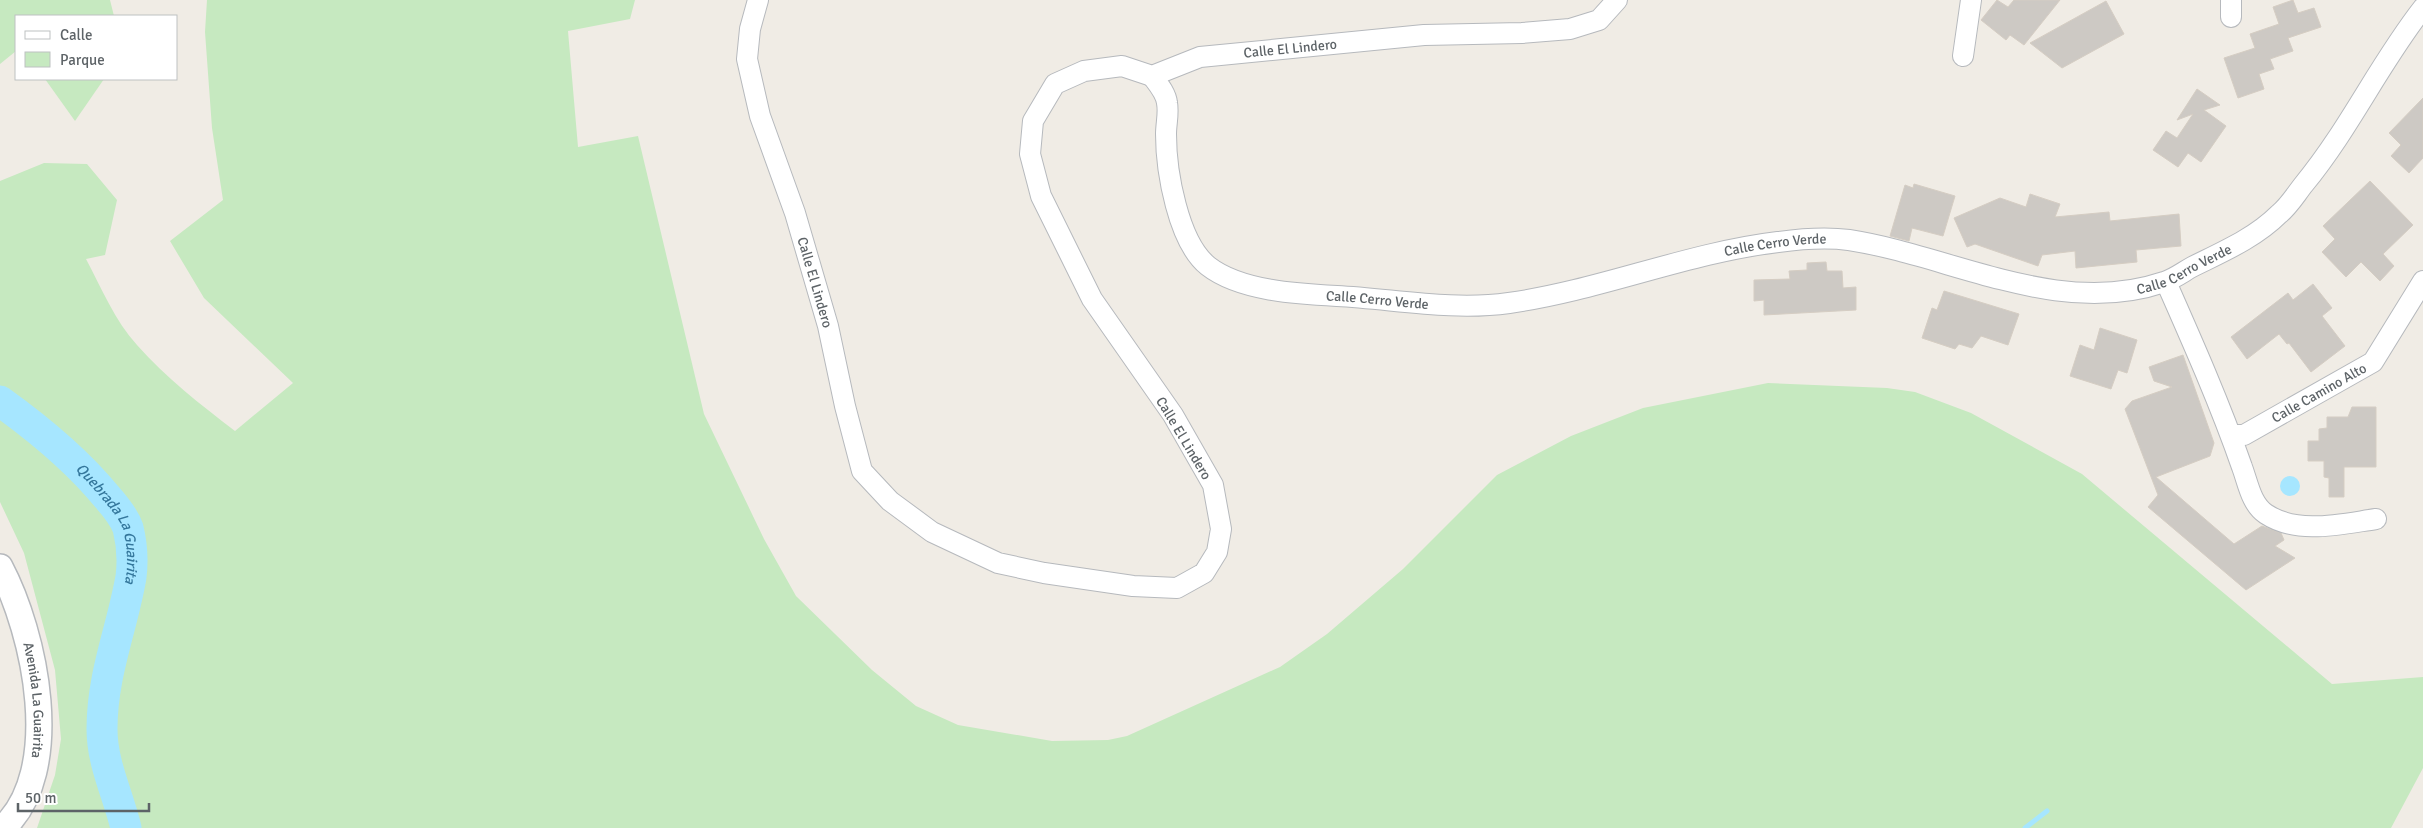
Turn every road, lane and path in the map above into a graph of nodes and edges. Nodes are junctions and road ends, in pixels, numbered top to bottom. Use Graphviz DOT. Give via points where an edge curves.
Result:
graph roads {
  1 [pos="758,0"];
  2 [pos="1617,0"];
  3 [pos="1971,0"];
  4 [pos="2423,8"];
  5 [pos="1963,56"];
  6 [pos="1152,76"];
  7 [pos="2423,281"];
  8 [pos="2166,282"];
  9 [pos="2231,435"];
  10 [pos="2376,518"];
  11 [pos="0,567"];
  12 [pos="2,828"];
  1 -- 6 [label="street, Calle El Lindero" via="747,58 760,116 795,213 828,326 862,471 890,501 932,532 998,563 1133,586 1177,588 1204,573 1217,552 1221,529 1213,485 1173,415 1092,299 1041,196 1030,154 1033,121 1055,84 1084,71 1122,66"];
  2 -- 6 [label="street, Calle El Lindero" via="1599,20 1570,29 1424,35 1200,57"];
  3 -- 5 [label="street"];
  4 -- 8 [label="street, Calle Cerro Verde" via="2395,44 2366,97 2317,168 2279,215 2231,249"];
  6 -- 8 [label="street, Calle Cerro Verde" via="1168,99 1166,137 1172,190 1189,244 1207,266 1233,279 1266,289 1455,306 1507,303 1769,243 1844,239 2056,292 2120,291"];
  7 -- 9 [label="street, Calle Camino Alto" via="2373,362 2244,435"];
  8 -- 9 [label="street"];
  9 -- 10 [label="street" via="2255,504 2265,514 2284,524 2306,527"];
  11 -- 12 [label="street, Avenida La Guairita" via="26,629 32,652 37,707 37,747 31,786 23,804"];
}
